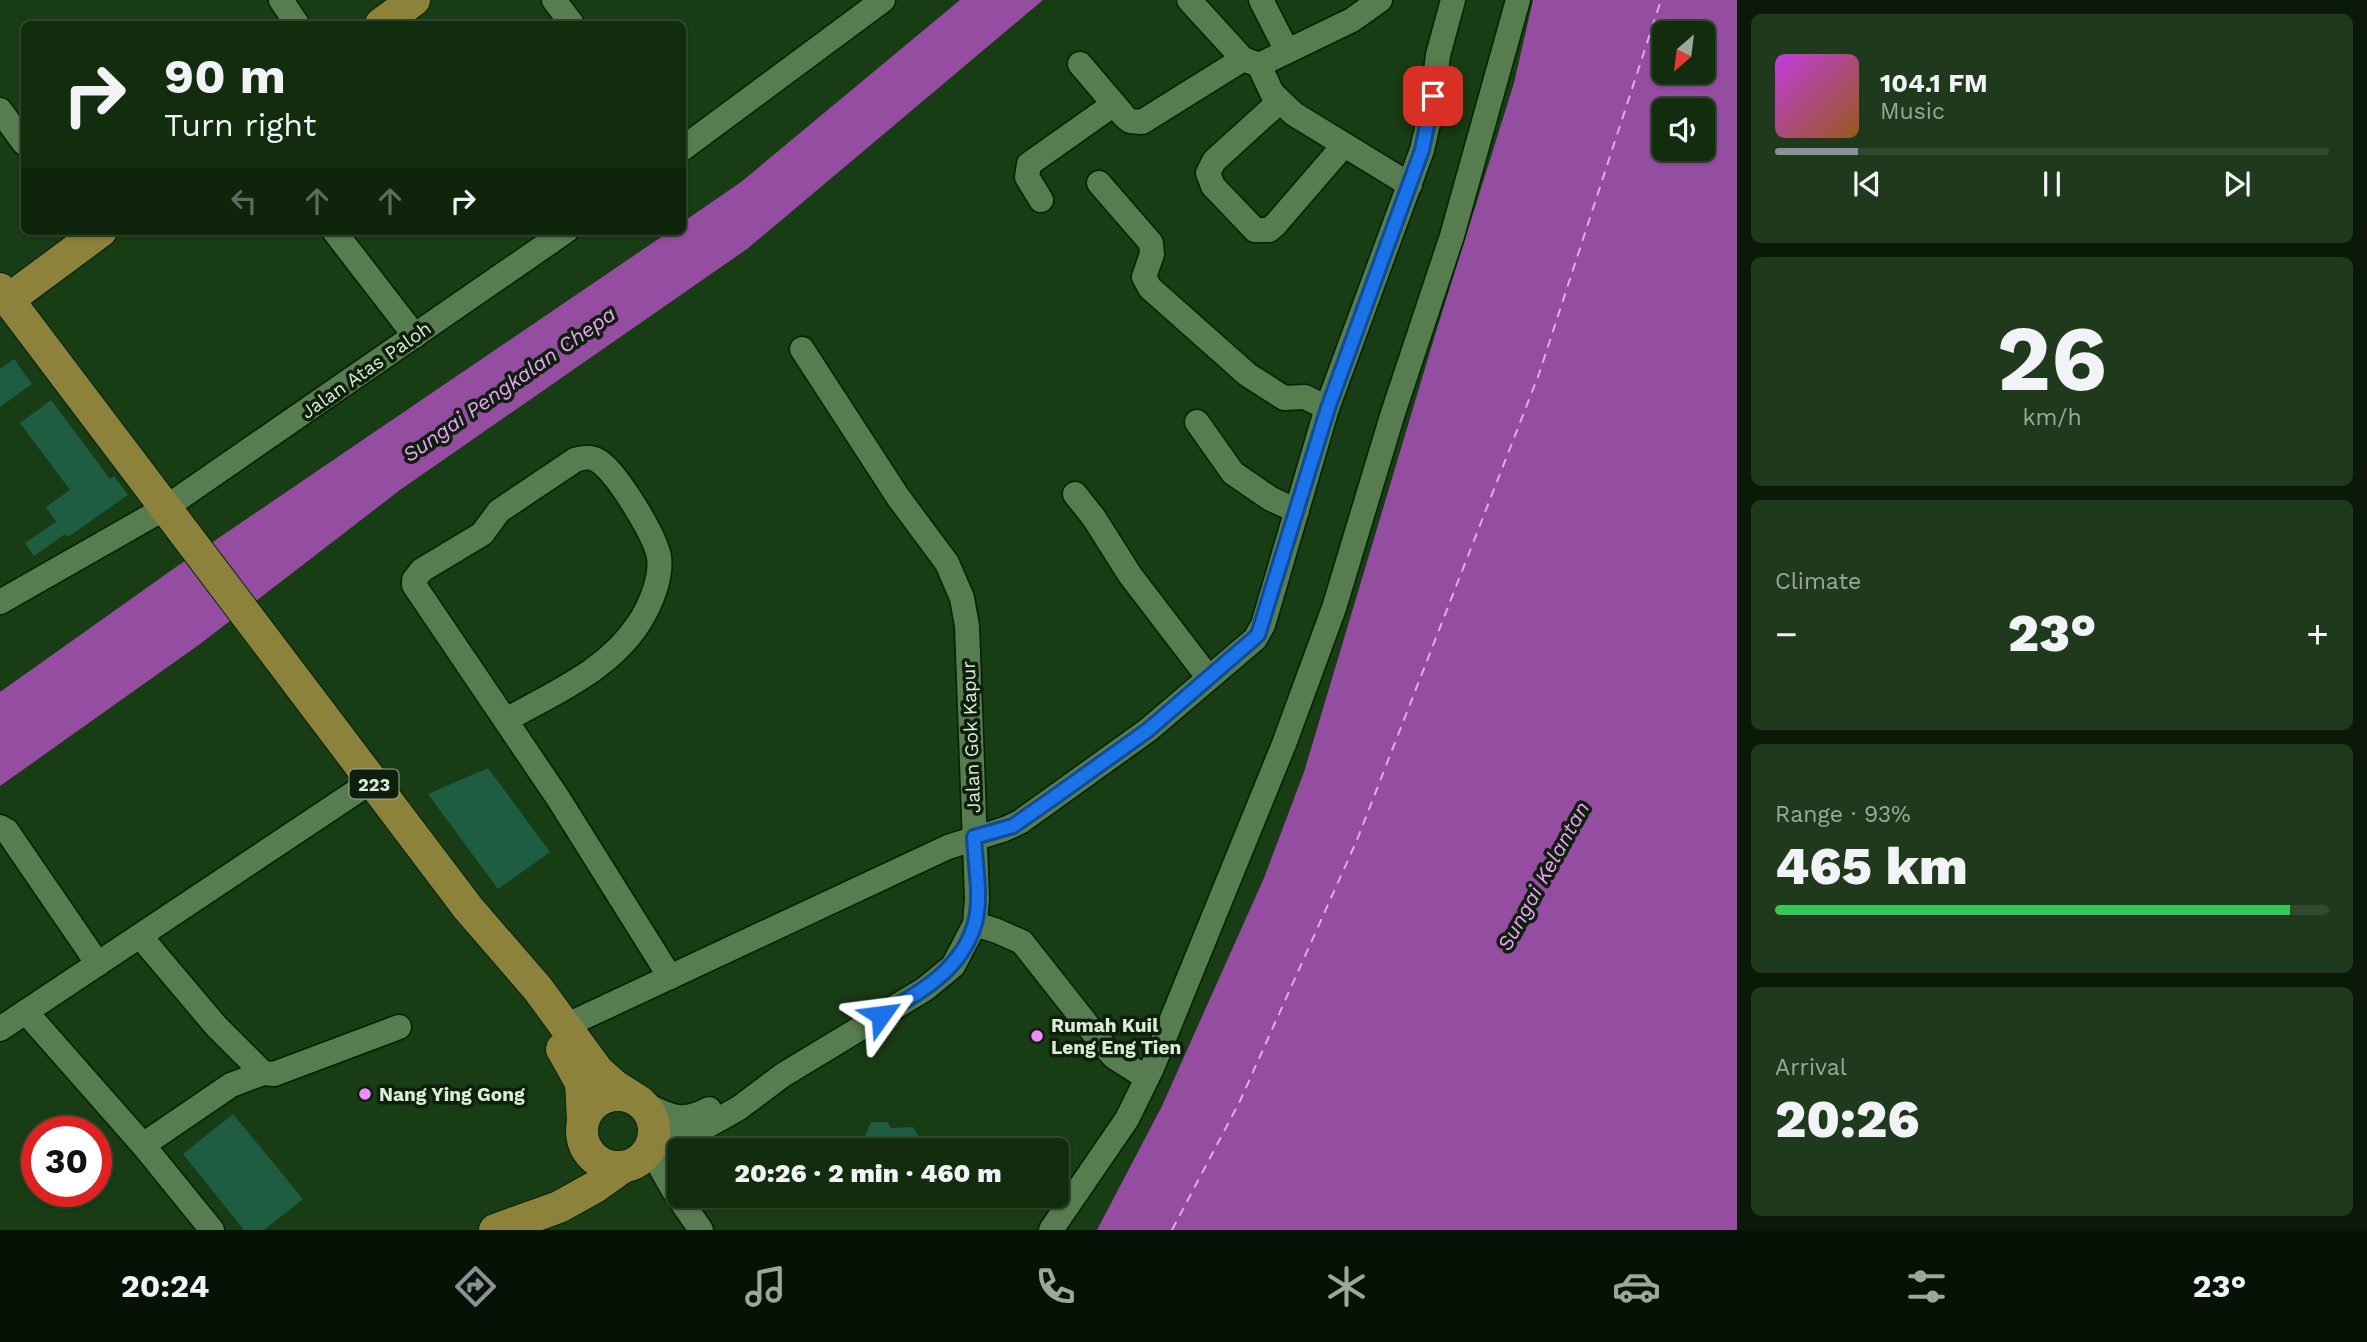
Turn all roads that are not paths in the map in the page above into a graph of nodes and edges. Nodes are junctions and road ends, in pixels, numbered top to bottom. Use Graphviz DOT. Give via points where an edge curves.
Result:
graph roads {
  1 [pos="281,0"];
  2 [pos="414,0"];
  3 [pos="554,0"];
  4 [pos="883,0"];
  5 [pos="1189,0"];
  6 [pos="1261,0"];
  7 [pos="1380,0"];
  8 [pos="1453,0"];
  9 [pos="1518,0"];
  10 [pos="295,21"];
  11 [pos="385,21"];
  12 [pos="570,21"];
  13 [pos="1287,51"];
  14 [pos="1251,62"];
  15 [pos="1080,64"];
  16 [pos="1279,102"];
  17 [pos="1114,104"];
  18 [pos="0,110"];
  19 [pos="21,140"];
  20 [pos="1344,145"];
  21 [pos="686,146"];
  22 [pos="1099,183"];
  23 [pos="1410,185"];
  24 [pos="1041,200"];
  25 [pos="92,235"];
  26 [pos="337,235"];
  27 [pos="560,235"];
  28 [pos="4,294"];
  29 [pos="415,336"];
  30 [pos="802,349"];
  31 [pos="1328,408"];
  32 [pos="1197,422"];
  33 [pos="1075,494"];
  34 [pos="1297,511"];
  35 [pos="173,519"];
  36 [pos="0,602"];
  37 [pos="1208,677"];
  38 [pos="506,720"];
  39 [pos="372,781"];
  40 [pos="0,827"];
  41 [pos="974,837"];
  42 [pos="468,908"];
  43 [pos="975,924"];
  44 [pos="140,936"];
  45 [pos="97,964"];
  46 [pos="670,977"];
  47 [pos="26,1012"];
  48 [pos="565,1026"];
  49 [pos="399,1027"];
  50 [pos="0,1029"];
  51 [pos="263,1073"];
  52 [pos="783,1075"];
  53 [pos="1147,1078"];
  54 [pos="640,1102"];
  55 [pos="582,1129"];
  56 [pos="143,1145"];
  57 [pos="650,1149"];
  58 [pos="623,1167"];
  59 [pos="499,1228"];
  60 [pos="212,1230"];
  61 [pos="701,1230"];
  62 [pos="1051,1230"];
  1 -- 10 [label="street"];
  2 -- 11 [label="main road"];
  3 -- 12 [label="street"];
  4 -- 21 [label="street"];
  5 -- 14 [label="street"];
  6 -- 13 [label="street"];
  7 -- 13 [label="street" via="1352,20"];
  8 -- 23 [label="street" via="1438,55 1431,111"];
  9 -- 53 [label="street" via="1452,236 1334,608 1284,744"];
  13 -- 14 [label="street"];
  14 -- 16 [label="street"];
  14 -- 17 [label="street" via="1142,122 1130,121"];
  15 -- 17 [label="street"];
  16 -- 20 [label="street"];
  16 -- 20 [label="street" via="1214,161 1208,173 1213,186 1255,230 1275,225"];
  17 -- 24 [label="street" via="1029,164 1027,177"];
  18 -- 19 [label="street"];
  20 -- 23 [label="street"];
  22 -- 31 [label="street" via="1151,243 1144,277 1150,288 1248,375 1284,398 1305,397"];
  23 -- 31 [label="street"];
  25 -- 28 [label="main road"];
  26 -- 29 [label="street"];
  27 -- 29 [label="street, Jalan Atas Paloh"];
  28 -- 35 [label="main road, 223"];
  29 -- 35 [label="street, Jalan Atas Paloh"];
  30 -- 41 [label="street, Jalan Gok Kapur" via="898,497 947,563 962,598 967,626"];
  31 -- 34 [label="street"];
  32 -- 34 [label="street" via="1233,473"];
  33 -- 37 [label="street"];
  34 -- 37 [label="street" via="1261,630"];
  35 -- 36 [label="street, Jalan Atas Paloh"];
  35 -- 39 [label="main road, 223"];
  37 -- 41 [label="street" via="1148,730 1020,822"];
  38 -- 38 [label="street" via="415,591 414,580 422,570 482,534 499,511 575,460 592,458 602,463 641,517 659,558 658,578 640,621 609,659"];
  38 -- 46 [label="street"];
  39 -- 42 [label="main road, 223"];
  39 -- 44 [label="street"];
  40 -- 45 [label="street"];
  41 -- 43 [label="street, Jalan Gok Kapur"];
  41 -- 46 [label="street"];
  42 -- 48 [label="main road, 223"];
  42 -- 55 [label="main road, 223" via="573,1064 583,1091"];
  43 -- 52 [label="street, Jalan Gok Kapur" via="953,966 925,989"];
  43 -- 53 [label="street" via="1023,942 1114,1057"];
  44 -- 45 [label="street"];
  44 -- 51 [label="street" via="216,1026"];
  45 -- 47 [label="street"];
  46 -- 48 [label="street"];
  47 -- 50 [label="street"];
  47 -- 56 [label="street"];
  48 -- 54 [label="main road, 223" via="598,1071"];
  49 -- 51 [label="street" via="274,1073"];
  51 -- 56 [label="street" via="231,1085"];
  52 -- 54 [label="street, Jalan Gok Kapur" via="690,1119"];
  52 -- 57 [label="street, Jalan Gok Kapur" via="720,1119"];
  53 -- 62 [label="street" via="1126,1119"];
  54 -- 55 [label="main road, 223" via="617,1095 606,1097 587,1111"];
  54 -- 57 [label="main road" via="652,1119"];
  55 -- 58 [label="main road" via="585,1148 601,1164"];
  55 -- 59 [label="main road, 223" via="578,1162 567,1180"];
  56 -- 60 [label="street"];
  57 -- 58 [label="main road, 223" via="634,1164"];
  57 -- 61 [label="street"];
  58 -- 59 [label="main road, 223" via="559,1207"];
}
